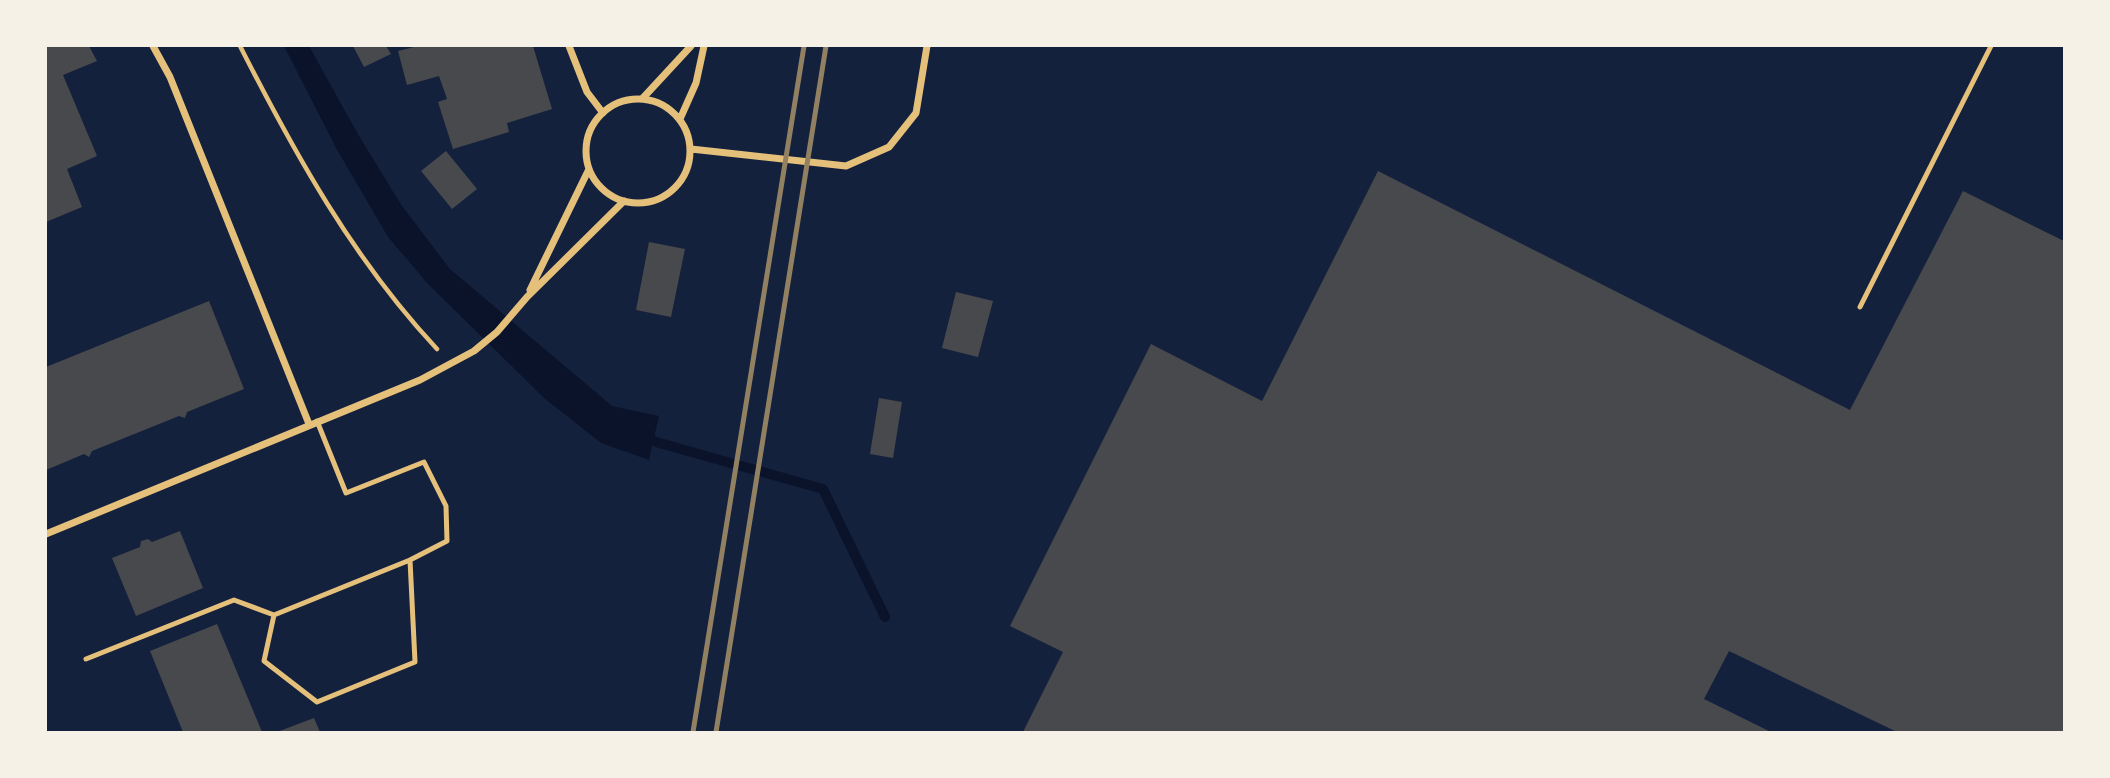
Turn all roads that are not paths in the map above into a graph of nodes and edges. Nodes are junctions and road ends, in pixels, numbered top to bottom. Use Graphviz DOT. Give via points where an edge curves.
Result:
graph roads {
  1 [pos="153,46"];
  2 [pos="569,46"];
  3 [pos="691,46"];
  4 [pos="704,46"];
  5 [pos="928,46"];
  6 [pos="1991,46"];
  7 [pos="642,99"];
  8 [pos="603,113"];
  9 [pos="680,119"];
  10 [pos="691,149"];
  11 [pos="589,169"];
  12 [pos="624,201"];
  13 [pos="527,297"];
  14 [pos="1860,307"];
  15 [pos="313,422"];
  16 [pos="46,534"];
  17 [pos="410,560"];
  18 [pos="274,615"];
  19 [pos="86,659"];
  1 -- 15 [label="street" via="170,77"];
  2 -- 8 [label="street" via="587,92"];
  3 -- 7 [label="street"];
  4 -- 9 [label="street" via="696,83"];
  5 -- 10 [label="street" via="916,113 889,147 846,166"];
  6 -- 14 [label="lane"];
  7 -- 8 [label="street" via="614,104"];
  7 -- 9 [label="street" via="656,102"];
  8 -- 11 [label="street" via="588,139"];
  9 -- 10 [label="street"];
  10 -- 12 [label="street" via="682,180 670,192 656,200"];
  11 -- 12 [label="street" via="609,194"];
  11 -- 13 [label="street"];
  12 -- 13 [label="street"];
  13 -- 15 [label="street" via="474,351 420,380"];
  15 -- 16 [label="street"];
  15 -- 17 [label="lane" via="346,493 424,461 446,506 447,541"];
  17 -- 18 [label="lane"];
  17 -- 18 [label="lane" via="415,662 317,702 264,661"];
  18 -- 19 [label="lane" via="234,600"];
}
